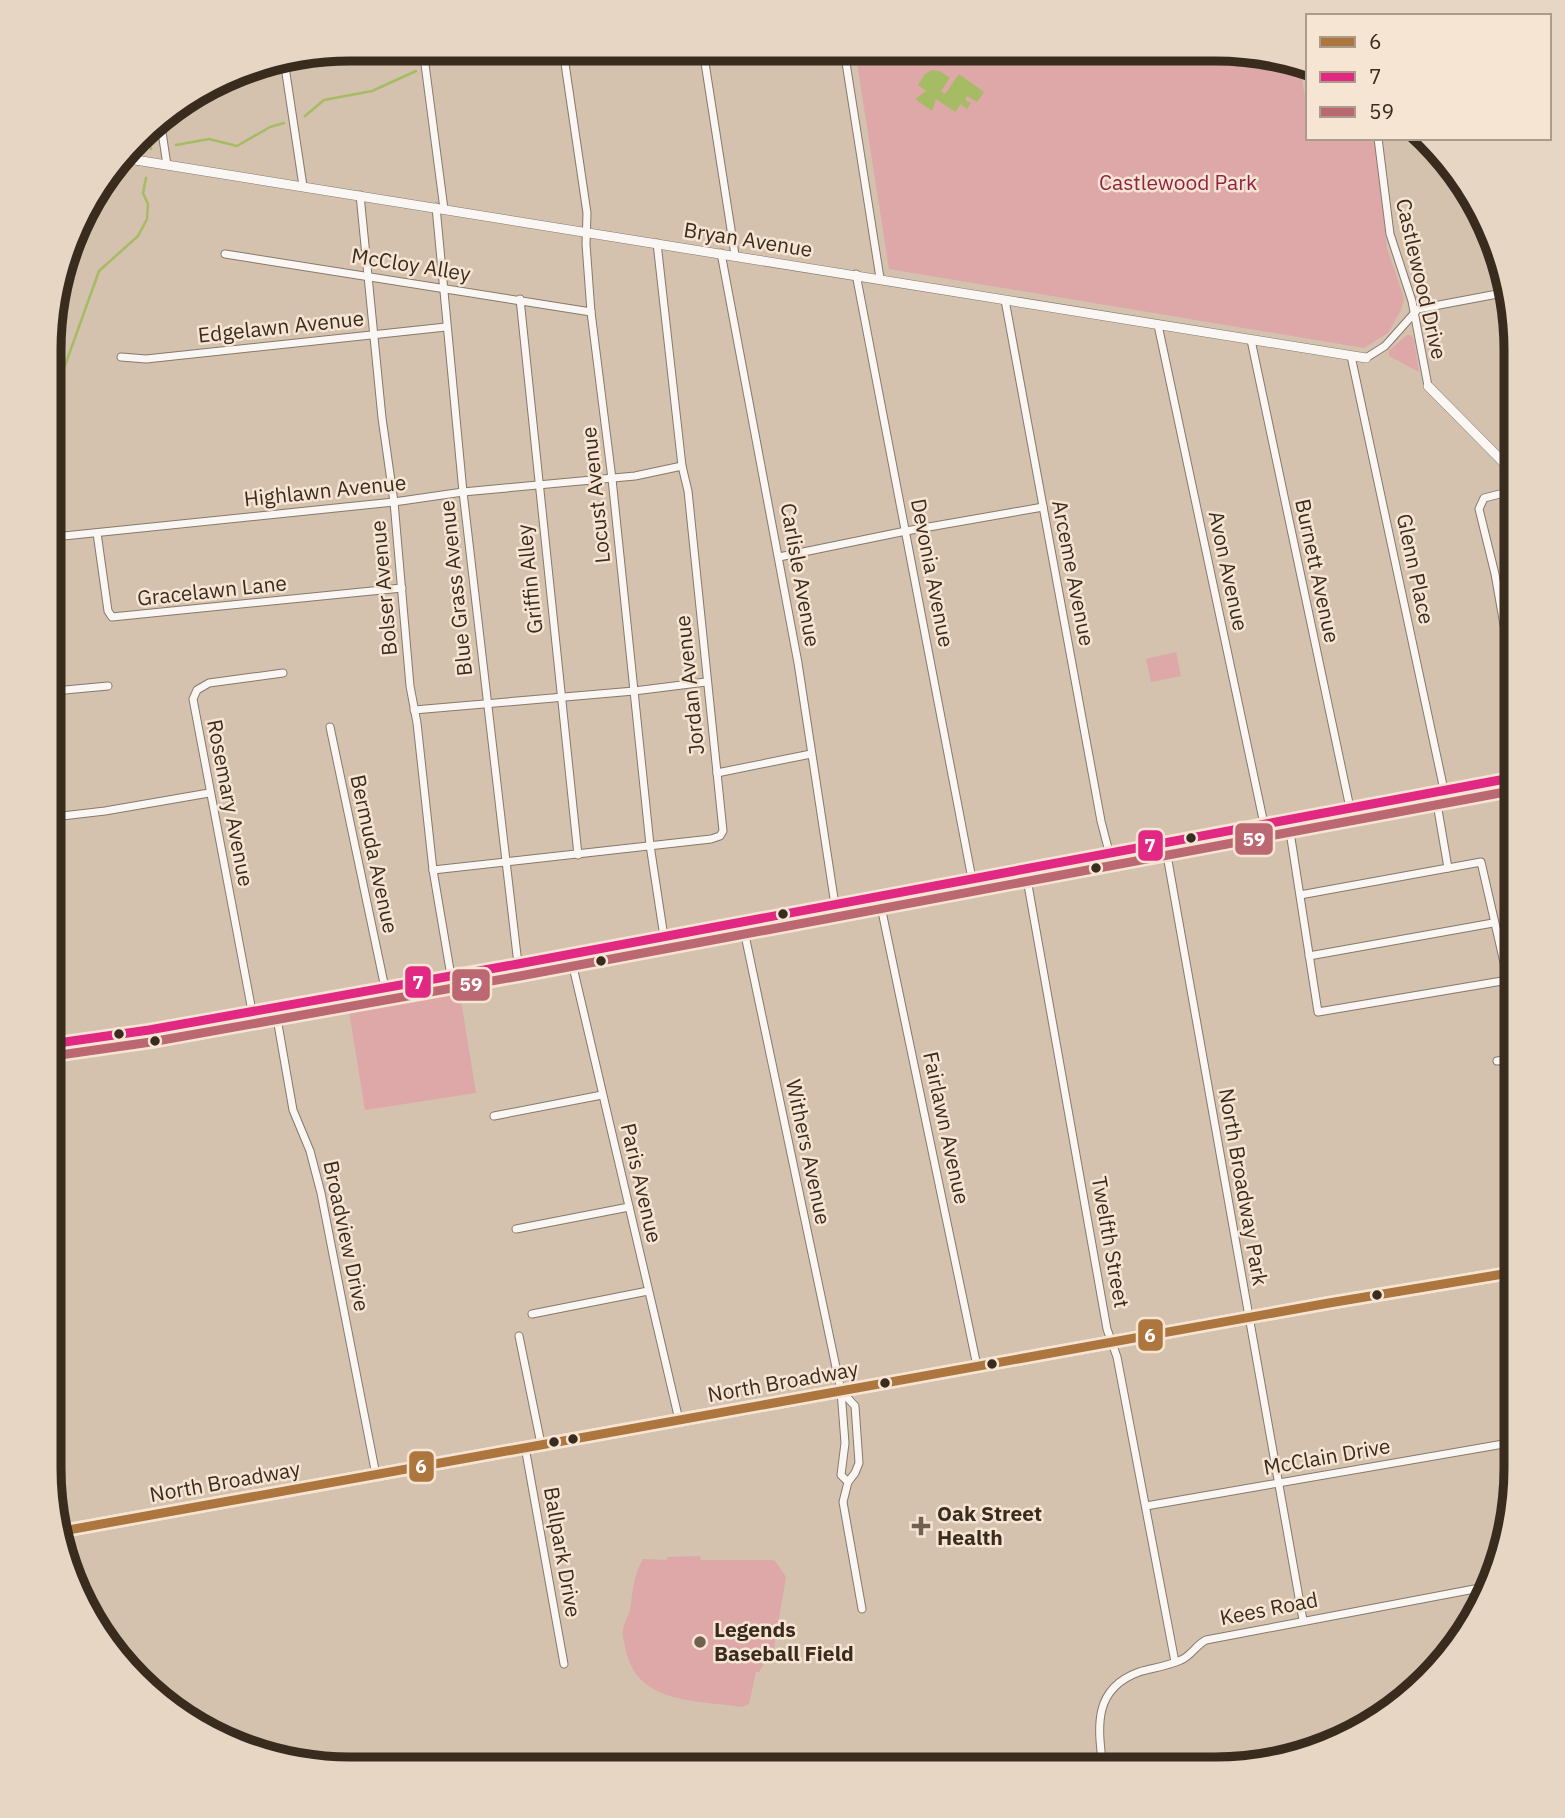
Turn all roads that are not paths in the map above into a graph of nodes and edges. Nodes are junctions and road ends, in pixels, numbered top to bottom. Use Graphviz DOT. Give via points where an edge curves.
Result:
graph roads {
  1 [pos="424,61"];
  2 [pos="565,61"];
  3 [pos="705,61"];
  4 [pos="846,61"];
  5 [pos="285,69"];
  6 [pos="162,131"];
  7 [pos="1378,140"];
  8 [pos="137,155"];
  9 [pos="133,160"];
  10 [pos="138,161"];
  11 [pos="167,165"];
  12 [pos="303,186"];
  13 [pos="360,195"];
  14 [pos="440,208"];
  15 [pos="588,232"];
  16 [pos="657,243"];
  17 [pos="721,253"];
  18 [pos="225,254"];
  19 [pos="735,255"];
  20 [pos="856,274"];
  21 [pos="367,275"];
  22 [pos="880,278"];
  23 [pos="444,287"];
  24 [pos="1498,294"];
  25 [pos="520,299"];
  26 [pos="1005,300"];
  27 [pos="591,312"];
  28 [pos="1413,312"];
  29 [pos="1158,325"];
  30 [pos="446,327"];
  31 [pos="374,334"];
  32 [pos="1251,340"];
  33 [pos="121,356"];
  34 [pos="1351,356"];
  35 [pos="1366,358"];
  36 [pos="1428,386"];
  37 [pos="1504,463"];
  38 [pos="682,466"];
  39 [pos="612,479"];
  40 [pos="537,485"];
  41 [pos="463,492"];
  42 [pos="1504,493"];
  43 [pos="394,502"];
  44 [pos="1043,507"];
  45 [pos="906,531"];
  46 [pos="97,533"];
  47 [pos="61,536"];
  48 [pos="779,557"];
  49 [pos="402,588"];
  50 [pos="1504,622"];
  51 [pos="284,673"];
  52 [pos="706,682"];
  53 [pos="108,686"];
  54 [pos="634,691"];
  55 [pos="61,692"];
  56 [pos="560,696"];
  57 [pos="487,703"];
  58 [pos="414,710"];
  59 [pos="330,727"];
  60 [pos="811,754"];
  61 [pos="717,773"];
  62 [pos="1504,779"];
  63 [pos="1440,791"];
  64 [pos="209,793"];
  65 [pos="1350,808"];
  66 [pos="61,815"];
  67 [pos="1288,819"];
  68 [pos="1264,824"];
  69 [pos="1165,844"];
  70 [pos="650,845"];
  71 [pos="1109,852"];
  72 [pos="578,855"];
  73 [pos="506,861"];
  74 [pos="1448,867"];
  75 [pos="1025,868"];
  76 [pos="433,870"];
  77 [pos="972,879"];
  78 [pos="1300,895"];
  79 [pos="880,897"];
  80 [pos="835,905"];
  81 [pos="742,921"];
  82 [pos="1493,923"];
  83 [pos="664,937"];
  84 [pos="570,954"];
  85 [pos="1309,956"];
  86 [pos="518,964"];
  87 [pos="1504,965"];
  88 [pos="451,976"];
  89 [pos="1504,981"];
  90 [pos="385,988"];
  91 [pos="275,1007"];
  92 [pos="252,1011"];
  93 [pos="61,1043"];
  94 [pos="1504,1060"];
  95 [pos="1497,1061"];
  96 [pos="602,1095"];
  97 [pos="494,1116"];
  98 [pos="629,1207"];
  99 [pos="516,1228"];
  100 [pos="1504,1274"];
  101 [pos="648,1291"];
  102 [pos="532,1314"];
  103 [pos="1249,1318"];
  104 [pos="519,1336"];
  105 [pos="1112,1343"];
  106 [pos="978,1366"];
  107 [pos="841,1391"];
  108 [pos="679,1420"];
  109 [pos="541,1444"];
  110 [pos="1504,1444"];
  111 [pos="525,1447"];
  112 [pos="376,1475"];
  113 [pos="848,1482"];
  114 [pos="1280,1483"];
  115 [pos="1146,1506"];
  116 [pos="68,1530"];
  117 [pos="1478,1588"];
  118 [pos="862,1609"];
  119 [pos="1303,1620"];
  120 [pos="1175,1662"];
  121 [pos="564,1664"];
  122 [pos="1102,1757"];
  1 -- 14 [label="street, Blue Grass Avenue"];
  2 -- 15 [label="street, Locust Avenue"];
  3 -- 19 [label="street"];
  4 -- 22 [label="street"];
  5 -- 12 [label="street"];
  6 -- 11 [label="street"];
  7 -- 28 [label="street, Castlewood Drive" via="1390,234"];
  8 -- 10 [label="street"];
  9 -- 10 [label="street, Bryan Avenue"];
  10 -- 11 [label="street, Bryan Avenue"];
  11 -- 12 [label="street, Bryan Avenue"];
  12 -- 13 [label="street, Bryan Avenue"];
  13 -- 14 [label="street, Bryan Avenue"];
  13 -- 21 [label="street, Bolser Avenue"];
  14 -- 15 [label="street, Bryan Avenue"];
  14 -- 23 [label="street, Blue Grass Avenue"];
  15 -- 16 [label="street, Bryan Avenue"];
  15 -- 27 [label="street, Locust Avenue"];
  16 -- 17 [label="street, Bryan Avenue"];
  16 -- 38 [label="street, Jordan Avenue"];
  17 -- 19 [label="street, Bryan Avenue"];
  17 -- 48 [label="street, Carlisle Avenue"];
  18 -- 21 [label="street, McCloy Alley"];
  19 -- 20 [label="street, Bryan Avenue"];
  20 -- 22 [label="street, Bryan Avenue"];
  20 -- 45 [label="street, Devonia Avenue"];
  21 -- 23 [label="street, McCloy Alley"];
  21 -- 31 [label="street, Bolser Avenue"];
  22 -- 26 [label="street, Bryan Avenue"];
  23 -- 25 [label="street, McCloy Alley"];
  23 -- 30 [label="street, Blue Grass Avenue"];
  24 -- 28 [label="street"];
  25 -- 27 [label="street, McCloy Alley"];
  25 -- 40 [label="street, Griffin Alley"];
  26 -- 29 [label="street, Bryan Avenue"];
  26 -- 44 [label="street, Arceme Avenue"];
  27 -- 39 [label="street, Locust Avenue"];
  28 -- 35 [label="street" via="1385,346"];
  28 -- 36 [label="street, Castlewood Drive"];
  29 -- 32 [label="street, Bryan Avenue"];
  29 -- 68 [label="street, Avon Avenue"];
  30 -- 31 [label="street, Edgelawn Avenue"];
  30 -- 41 [label="street, Blue Grass Avenue"];
  31 -- 33 [label="street, Edgelawn Avenue" via="146,359"];
  31 -- 43 [label="street, Bolser Avenue"];
  32 -- 34 [label="street, Bryan Avenue"];
  32 -- 65 [label="street, Burnett Avenue"];
  34 -- 35 [label="street, Bryan Avenue"];
  34 -- 63 [label="street, Glenn Place"];
  36 -- 37 [label="street"];
  38 -- 39 [label="street, Highlawn Avenue"];
  38 -- 52 [label="street, Jordan Avenue"];
  39 -- 40 [label="street, Highlawn Avenue"];
  39 -- 54 [label="street, Locust Avenue"];
  40 -- 41 [label="street, Highlawn Avenue"];
  40 -- 56 [label="street, Griffin Alley"];
  41 -- 43 [label="street, Highlawn Avenue"];
  41 -- 57 [label="street, Blue Grass Avenue"];
  42 -- 50 [label="street" via="1484,498 1479,506"];
  43 -- 46 [label="street, Highlawn Avenue"];
  43 -- 49 [label="street, Bolser Avenue"];
  44 -- 45 [label="street"];
  44 -- 71 [label="street, Arceme Avenue"];
  45 -- 48 [label="street"];
  45 -- 77 [label="street, Devonia Avenue"];
  46 -- 47 [label="street, Highlawn Avenue"];
  46 -- 49 [label="street, Gracelawn Lane" via="112,617"];
  48 -- 60 [label="street, Carlisle Avenue"];
  49 -- 58 [label="street, Bolser Avenue"];
  51 -- 64 [label="street, Rosemary Avenue" via="209,683 194,695"];
  52 -- 54 [label="street"];
  52 -- 61 [label="street, Jordan Avenue"];
  53 -- 55 [label="street"];
  54 -- 56 [label="street"];
  54 -- 70 [label="street, Locust Avenue"];
  56 -- 57 [label="street"];
  56 -- 72 [label="street, Griffin Alley"];
  57 -- 58 [label="street"];
  57 -- 73 [label="street, Blue Grass Avenue"];
  58 -- 76 [label="street, Bolser Avenue"];
  59 -- 90 [label="street, Bermuda Avenue"];
  60 -- 61 [label="street"];
  60 -- 80 [label="street, Carlisle Avenue"];
  61 -- 70 [label="street, Jordan Avenue" via="723,822 720,836"];
  62 -- 63 [label="street"];
  63 -- 65 [label="street"];
  63 -- 74 [label="street, Glenn Place"];
  64 -- 66 [label="street"];
  64 -- 92 [label="street, Rosemary Avenue"];
  65 -- 67 [label="street"];
  67 -- 68 [label="street"];
  67 -- 78 [label="street"];
  68 -- 69 [label="street"];
  69 -- 71 [label="street"];
  69 -- 103 [label="street, North Broadway Park"];
  70 -- 72 [label="street, Jordan Avenue"];
  70 -- 83 [label="street, Locust Avenue"];
  71 -- 75 [label="street"];
  72 -- 73 [label="street, Jordan Avenue"];
  73 -- 76 [label="street, Jordan Avenue"];
  73 -- 86 [label="street, Blue Grass Avenue"];
  74 -- 78 [label="street"];
  74 -- 82 [label="street" via="1480,862"];
  75 -- 77 [label="street"];
  75 -- 105 [label="street, Twelfth Street"];
  76 -- 88 [label="street, Bolser Avenue"];
  77 -- 79 [label="street"];
  78 -- 85 [label="street"];
  79 -- 80 [label="street"];
  79 -- 106 [label="street, Fairlawn Avenue"];
  80 -- 81 [label="street"];
  81 -- 83 [label="street"];
  81 -- 107 [label="street, Withers Avenue"];
  82 -- 85 [label="street"];
  82 -- 87 [label="street"];
  83 -- 84 [label="street"];
  84 -- 86 [label="street"];
  84 -- 96 [label="street, Paris Avenue"];
  85 -- 89 [label="street" via="1318,1012"];
  86 -- 88 [label="street"];
  88 -- 90 [label="street"];
  90 -- 91 [label="street"];
  91 -- 92 [label="street"];
  91 -- 112 [label="street, Broadview Drive" via="293,1110 321,1193"];
  92 -- 93 [label="street"];
  94 -- 95 [label="street"];
  96 -- 97 [label="street"];
  96 -- 98 [label="street, Paris Avenue"];
  98 -- 99 [label="street"];
  98 -- 101 [label="street, Paris Avenue"];
  100 -- 103 [label="main road, North Broadway"];
  101 -- 102 [label="street"];
  101 -- 108 [label="street, Paris Avenue"];
  103 -- 105 [label="main road, North Broadway"];
  103 -- 114 [label="street, North Broadway Park"];
  104 -- 109 [label="street"];
  105 -- 106 [label="main road, North Broadway"];
  105 -- 115 [label="street, Twelfth Street"];
  106 -- 107 [label="main road, North Broadway"];
  107 -- 108 [label="main road, North Broadway"];
  107 -- 113 [label="street" via="845,1443 841,1475"];
  107 -- 113 [label="street" via="855,1406 859,1463"];
  108 -- 109 [label="main road, North Broadway"];
  109 -- 111 [label="main road, North Broadway"];
  110 -- 114 [label="street, McClain Drive"];
  111 -- 112 [label="main road, North Broadway"];
  111 -- 121 [label="street, Ballpark Drive"];
  112 -- 116 [label="main road, North Broadway"];
  113 -- 118 [label="street" via="843,1502"];
  114 -- 115 [label="street, McClain Drive"];
  114 -- 119 [label="street, North Broadway Park"];
  115 -- 120 [label="street, Twelfth Street"];
  117 -- 119 [label="street, Kees Road"];
  119 -- 120 [label="street, Kees Road" via="1214,1637"];
  120 -- 122 [label="street, Kees Road" via="1133,1675 1109,1694 1099,1721"];
}
